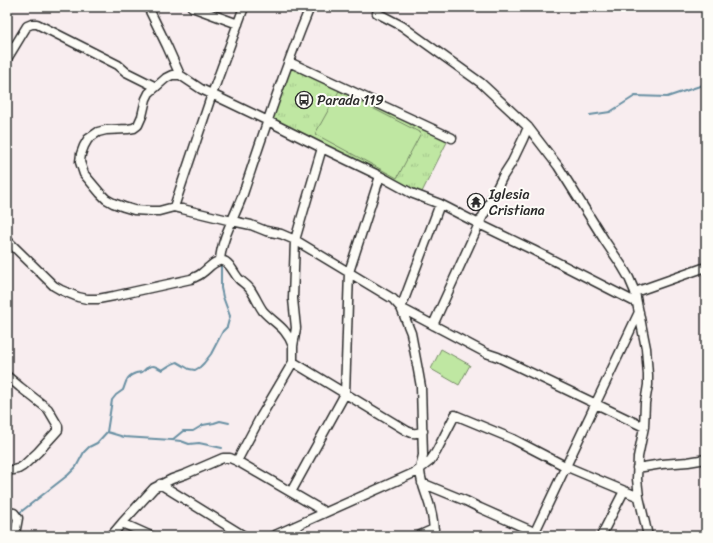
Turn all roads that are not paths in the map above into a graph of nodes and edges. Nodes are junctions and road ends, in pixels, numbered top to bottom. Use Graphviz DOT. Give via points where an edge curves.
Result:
graph roads {
  1 [pos="148,7"];
  2 [pos="192,7"];
  3 [pos="244,7"];
  4 [pos="310,7"];
  5 [pos="377,13"];
  6 [pos="238,24"];
  7 [pos="7,59"];
  8 [pos="289,62"];
  9 [pos="180,75"];
  10 [pos="156,87"];
  11 [pos="212,94"];
  12 [pos="268,121"];
  13 [pos="528,127"];
  14 [pos="452,138"];
  15 [pos="322,148"];
  16 [pos="380,176"];
  17 [pos="440,204"];
  18 [pos="174,207"];
  19 [pos="232,221"];
  20 [pos="479,224"];
  21 [pos="7,240"];
  22 [pos="294,240"];
  23 [pos="220,260"];
  24 [pos="706,267"];
  25 [pos="349,272"];
  26 [pos="635,292"];
  27 [pos="401,308"];
  28 [pos="638,308"];
  29 [pos="433,325"];
  30 [pos="293,346"];
  31 [pos="293,362"];
  32 [pos="7,376"];
  33 [pos="346,394"];
  34 [pos="596,404"];
  35 [pos="644,427"];
  36 [pos="423,431"];
  37 [pos="706,458"];
  38 [pos="237,461"];
  39 [pos="565,466"];
  40 [pos="420,468"];
  41 [pos="637,468"];
  42 [pos="7,470"];
  43 [pos="422,483"];
  44 [pos="160,484"];
  45 [pos="624,491"];
  46 [pos="291,492"];
  47 [pos="639,497"];
  48 [pos="7,512"];
  49 [pos="325,512"];
  50 [pos="122,523"];
  51 [pos="295,526"];
  52 [pos="434,533"];
  53 [pos="534,534"];
  54 [pos="13,536"];
  55 [pos="112,536"];
  56 [pos="151,536"];
  57 [pos="244,536"];
  58 [pos="273,536"];
  59 [pos="300,536"];
  60 [pos="418,536"];
  61 [pos="543,536"];
  62 [pos="601,536"];
  63 [pos="648,536"];
  1 -- 9 [label="street"];
  2 -- 6 [label="street"];
  3 -- 6 [label="street"];
  4 -- 8 [label="street"];
  5 -- 13 [label="street" via="417,36 481,83"];
  6 -- 11 [label="street"];
  7 -- 10 [label="street" via="27,26 38,24"];
  8 -- 12 [label="street"];
  8 -- 14 [label="street"];
  9 -- 10 [label="street" via="166,78"];
  9 -- 11 [label="street"];
  10 -- 18 [label="street" via="146,99 138,125 134,128 98,132 88,139 80,162 84,174 106,199 113,203 151,212"];
  11 -- 12 [label="street"];
  11 -- 18 [label="street"];
  12 -- 15 [label="street"];
  12 -- 19 [label="street"];
  13 -- 20 [label="street"];
  13 -- 26 [label="street" via="558,166 622,266"];
  15 -- 16 [label="street"];
  15 -- 22 [label="street"];
  16 -- 17 [label="street" via="411,193"];
  16 -- 25 [label="street"];
  17 -- 20 [label="street"];
  17 -- 27 [label="street"];
  18 -- 19 [label="street"];
  19 -- 22 [label="street"];
  19 -- 23 [label="street" via="224,240"];
  20 -- 28 [label="street" via="534,250"];
  20 -- 29 [label="street"];
  21 -- 23 [label="street" via="54,286 87,299 114,296 191,279"];
  22 -- 25 [label="street"];
  22 -- 30 [label="street" via="293,299 296,328"];
  23 -- 30 [label="street" via="227,262 237,277 250,289 264,312 287,332"];
  24 -- 26 [label="street"];
  25 -- 27 [label="street" via="393,299"];
  25 -- 33 [label="street"];
  26 -- 28 [label="street"];
  27 -- 29 [label="street"];
  27 -- 36 [label="street" via="411,333 418,370"];
  28 -- 34 [label="street"];
  28 -- 35 [label="street" via="646,348 648,375"];
  29 -- 34 [label="street" via="486,353"];
  30 -- 31 [label="street"];
  31 -- 33 [label="street"];
  31 -- 38 [label="street"];
  32 -- 42 [label="street" via="48,409 58,426 58,430 23,466"];
  33 -- 36 [label="street" via="407,432 413,434"];
  33 -- 46 [label="street"];
  34 -- 35 [label="street"];
  34 -- 39 [label="street"];
  35 -- 41 [label="street"];
  36 -- 40 [label="street"];
  37 -- 41 [label="street"];
  38 -- 44 [label="street" via="223,458"];
  38 -- 46 [label="street"];
  39 -- 40 [label="street" via="513,439 454,415 436,452 430,461"];
  39 -- 45 [label="street"];
  39 -- 53 [label="street"];
  40 -- 43 [label="street"];
  40 -- 49 [label="street"];
  41 -- 47 [label="street"];
  43 -- 52 [label="street" via="431,508"];
  43 -- 53 [label="street"];
  44 -- 50 [label="street"];
  44 -- 57 [label="street"];
  45 -- 47 [label="street"];
  45 -- 62 [label="street"];
  46 -- 49 [label="street"];
  47 -- 63 [label="street"];
  48 -- 54 [label="street" via="14,513 18,518"];
  49 -- 51 [label="street"];
  50 -- 55 [label="street"];
  50 -- 56 [label="street"];
  51 -- 58 [label="street"];
  51 -- 59 [label="street"];
  52 -- 60 [label="street"];
  53 -- 61 [label="street"];
}
